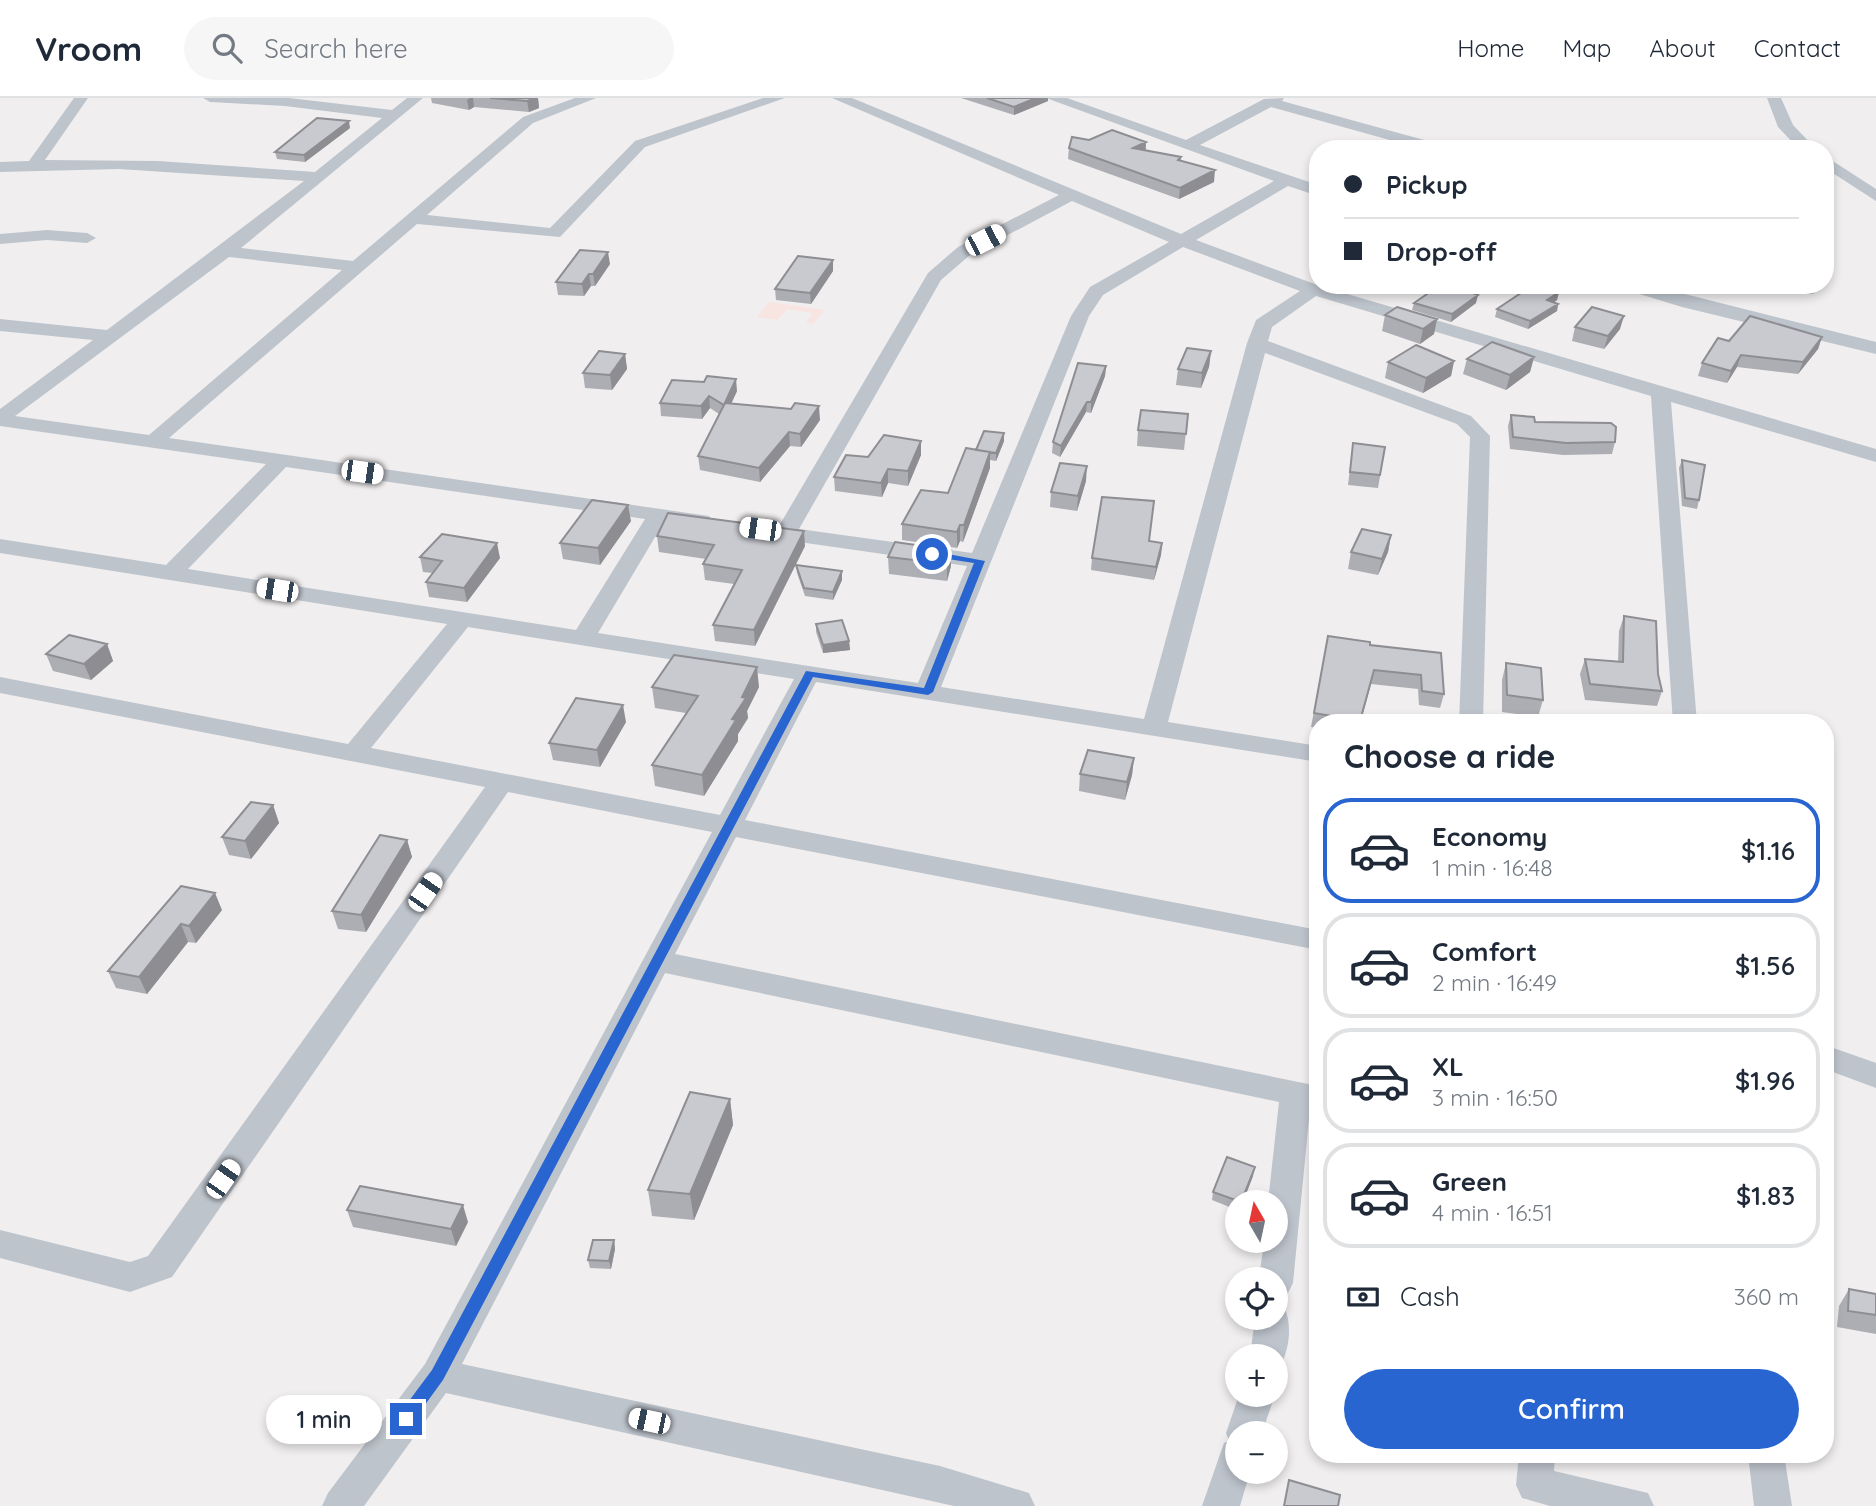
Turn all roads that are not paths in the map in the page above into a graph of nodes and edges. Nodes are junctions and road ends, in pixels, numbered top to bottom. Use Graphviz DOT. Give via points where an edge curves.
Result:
graph roads {
  1 [pos="81,98"];
  2 [pos="210,98"];
  3 [pos="416,98"];
  4 [pos="589,98"];
  5 [pos="778,98"];
  6 [pos="839,98"];
  7 [pos="1053,98"];
  8 [pos="1774,98"];
  9 [pos="1273,100"];
  10 [pos="393,115"];
  11 [pos="1409,140"];
  12 [pos="1799,140"];
  13 [pos="1186,145"];
  14 [pos="34,165"];
  15 [pos="0,167"];
  16 [pos="1834,167"];
  17 [pos="316,177"];
  18 [pos="1285,181"];
  19 [pos="1309,188"];
  20 [pos="1072,195"];
  21 [pos="1876,196"];
  22 [pos="413,219"];
  23 [pos="87,238"];
  24 [pos="0,239"];
  25 [pos="1182,241"];
  26 [pos="224,251"];
  27 [pos="357,267"];
  28 [pos="1309,288"];
  29 [pos="1309,293"];
  30 [pos="1327,294"];
  31 [pos="1658,294"];
  32 [pos="0,325"];
  33 [pos="110,336"];
  34 [pos="1256,343"];
  35 [pos="1876,348"];
  36 [pos="1661,394"];
  37 [pos="0,419"];
  38 [pos="153,442"];
  39 [pos="1876,456"];
  40 [pos="281,461"];
  41 [pos="658,515"];
  42 [pos="722,524"];
  43 [pos="748,528"];
  44 [pos="786,533"];
  45 [pos="0,546"];
  46 [pos="980,561"];
  47 [pos="171,573"];
  48 [pos="462,620"];
  49 [pos="583,638"];
  50 [pos="810,673"];
  51 [pos="0,685"];
  52 [pos="928,692"];
  53 [pos="1471,714"];
  54 [pos="1684,714"];
  55 [pos="1154,728"];
  56 [pos="354,753"];
  57 [pos="1309,753"];
  58 [pos="502,782"];
  59 [pos="729,826"];
  60 [pos="1309,938"];
  61 [pos="657,961"];
  62 [pos="1834,1061"];
  63 [pos="1876,1076"];
  64 [pos="1307,1096"];
  65 [pos="0,1244"];
  66 [pos="1279,1267"];
  67 [pos="438,1375"];
  68 [pos="1536,1463"];
  69 [pos="1767,1463"];
  70 [pos="1228,1484"];
  71 [pos="341,1506"];
  72 [pos="1016,1506"];
  73 [pos="1221,1506"];
  74 [pos="1635,1506"];
  75 [pos="1773,1506"];
  1 -- 14 [label="street"];
  2 -- 10 [label="street"];
  3 -- 10 [label="street"];
  4 -- 22 [label="street" via="528,120"];
  5 -- 22 [label="street" via="640,145 554,233"];
  6 -- 20 [label="street"];
  7 -- 13 [label="street"];
  8 -- 12 [label="street" via="1786,127"];
  9 -- 11 [label="street"];
  9 -- 13 [label="street"];
  10 -- 17 [label="street"];
  13 -- 18 [label="street"];
  14 -- 15 [label="street"];
  14 -- 17 [label="street" via="194,165"];
  16 -- 21 [label="street"];
  17 -- 26 [label="street"];
  18 -- 19 [label="street"];
  18 -- 25 [label="street"];
  20 -- 25 [label="street"];
  20 -- 44 [label="street" via="964,251 934,277"];
  22 -- 27 [label="street"];
  23 -- 24 [label="street"];
  25 -- 28 [label="street"];
  25 -- 46 [label="street" via="1096,291 1080,316"];
  26 -- 27 [label="street"];
  26 -- 33 [label="street"];
  27 -- 38 [label="street"];
  29 -- 34 [label="street" via="1263,324"];
  30 -- 36 [label="street"];
  31 -- 35 [label="street"];
  32 -- 33 [label="street"];
  33 -- 37 [label="street"];
  34 -- 53 [label="street" via="1464,420 1480,436"];
  34 -- 55 [label="street"];
  36 -- 39 [label="street"];
  36 -- 54 [label="street"];
  37 -- 38 [label="street"];
  38 -- 40 [label="street"];
  40 -- 41 [label="street"];
  40 -- 47 [label="street"];
  41 -- 42 [label="street"];
  41 -- 49 [label="street"];
  43 -- 44 [label="street"];
  44 -- 46 [label="street"];
  45 -- 47 [label="street"];
  46 -- 52 [label="street"];
  47 -- 48 [label="street"];
  48 -- 49 [label="street"];
  48 -- 56 [label="street"];
  49 -- 50 [label="street"];
  50 -- 52 [label="street"];
  50 -- 59 [label="street"];
  51 -- 56 [label="street"];
  52 -- 55 [label="street"];
  55 -- 57 [label="street"];
  56 -- 58 [label="street"];
  58 -- 59 [label="street"];
  58 -- 65 [label="street" via="160,1268 130,1277"];
  59 -- 60 [label="street"];
  59 -- 61 [label="street"];
  61 -- 64 [label="street"];
  61 -- 67 [label="street"];
  62 -- 63 [label="street"];
  64 -- 66 [label="street"];
  67 -- 71 [label="street"];
  67 -- 72 [label="street" via="940,1484"];
  68 -- 74 [label="street" via="1535,1485"];
  69 -- 75 [label="street"];
  70 -- 73 [label="street"];
}
